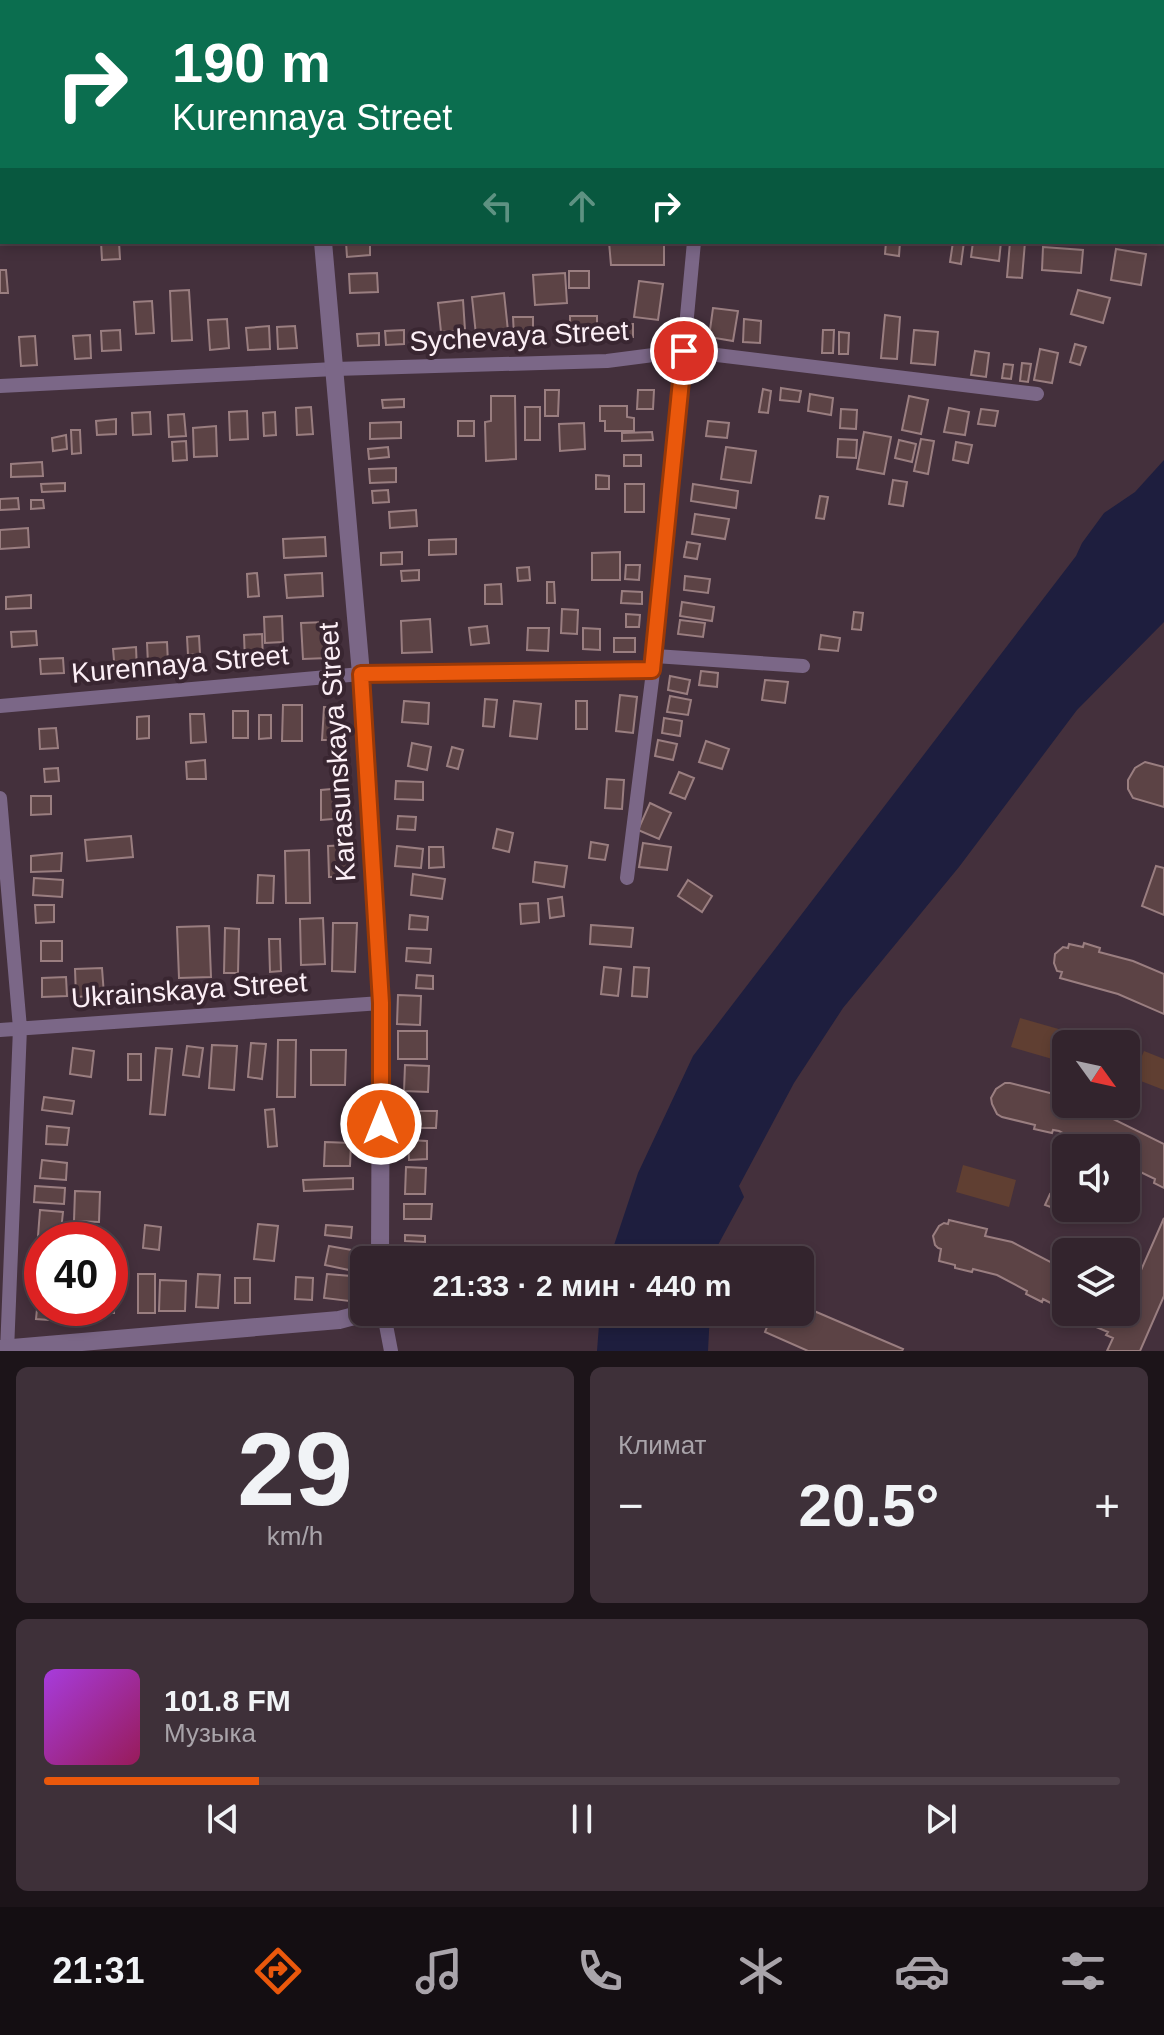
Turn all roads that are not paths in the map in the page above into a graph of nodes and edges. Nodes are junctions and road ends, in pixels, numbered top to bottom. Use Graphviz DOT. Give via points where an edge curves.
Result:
graph roads {
  1 [pos="323,244"];
  2 [pos="694,244"];
  3 [pos="684,351"];
  4 [pos="335,369"];
  5 [pos="0,386"];
  6 [pos="1037,394"];
  7 [pos="654,663"];
  8 [pos="803,666"];
  9 [pos="361,674"];
  10 [pos="0,706"];
  11 [pos="0,798"];
  12 [pos="627,878"];
  13 [pos="381,1003"];
  14 [pos="20,1028"];
  15 [pos="0,1030"];
  16 [pos="380,1246"];
  17 [pos="350,1317"];
  18 [pos="386,1326"];
  19 [pos="5,1350"];
  20 [pos="391,1351"];
  1 -- 4 [label="street, Karasunskaya Street"];
  2 -- 3 [label="street"];
  3 -- 4 [label="street, Sychevaya Street" via="607,361"];
  3 -- 6 [label="street, Sychevaya Street"];
  3 -- 7 [label="street"];
  4 -- 5 [label="street, Sychevaya Street"];
  4 -- 9 [label="street, Karasunskaya Street"];
  7 -- 8 [label="street, Kurennaya Street"];
  7 -- 9 [label="street, Kurennaya Street"];
  7 -- 12 [label="street"];
  9 -- 10 [label="street, Kurennaya Street"];
  9 -- 13 [label="street, Karasunskaya Street"];
  11 -- 14 [label="street"];
  13 -- 14 [label="street, Ukrainskaya Street"];
  13 -- 16 [label="street, Karasunskaya Street"];
  14 -- 15 [label="street, Ukrainskaya Street"];
  14 -- 19 [label="street"];
  17 -- 19 [label="street"];
  18 -- 20 [label="street"];
}
